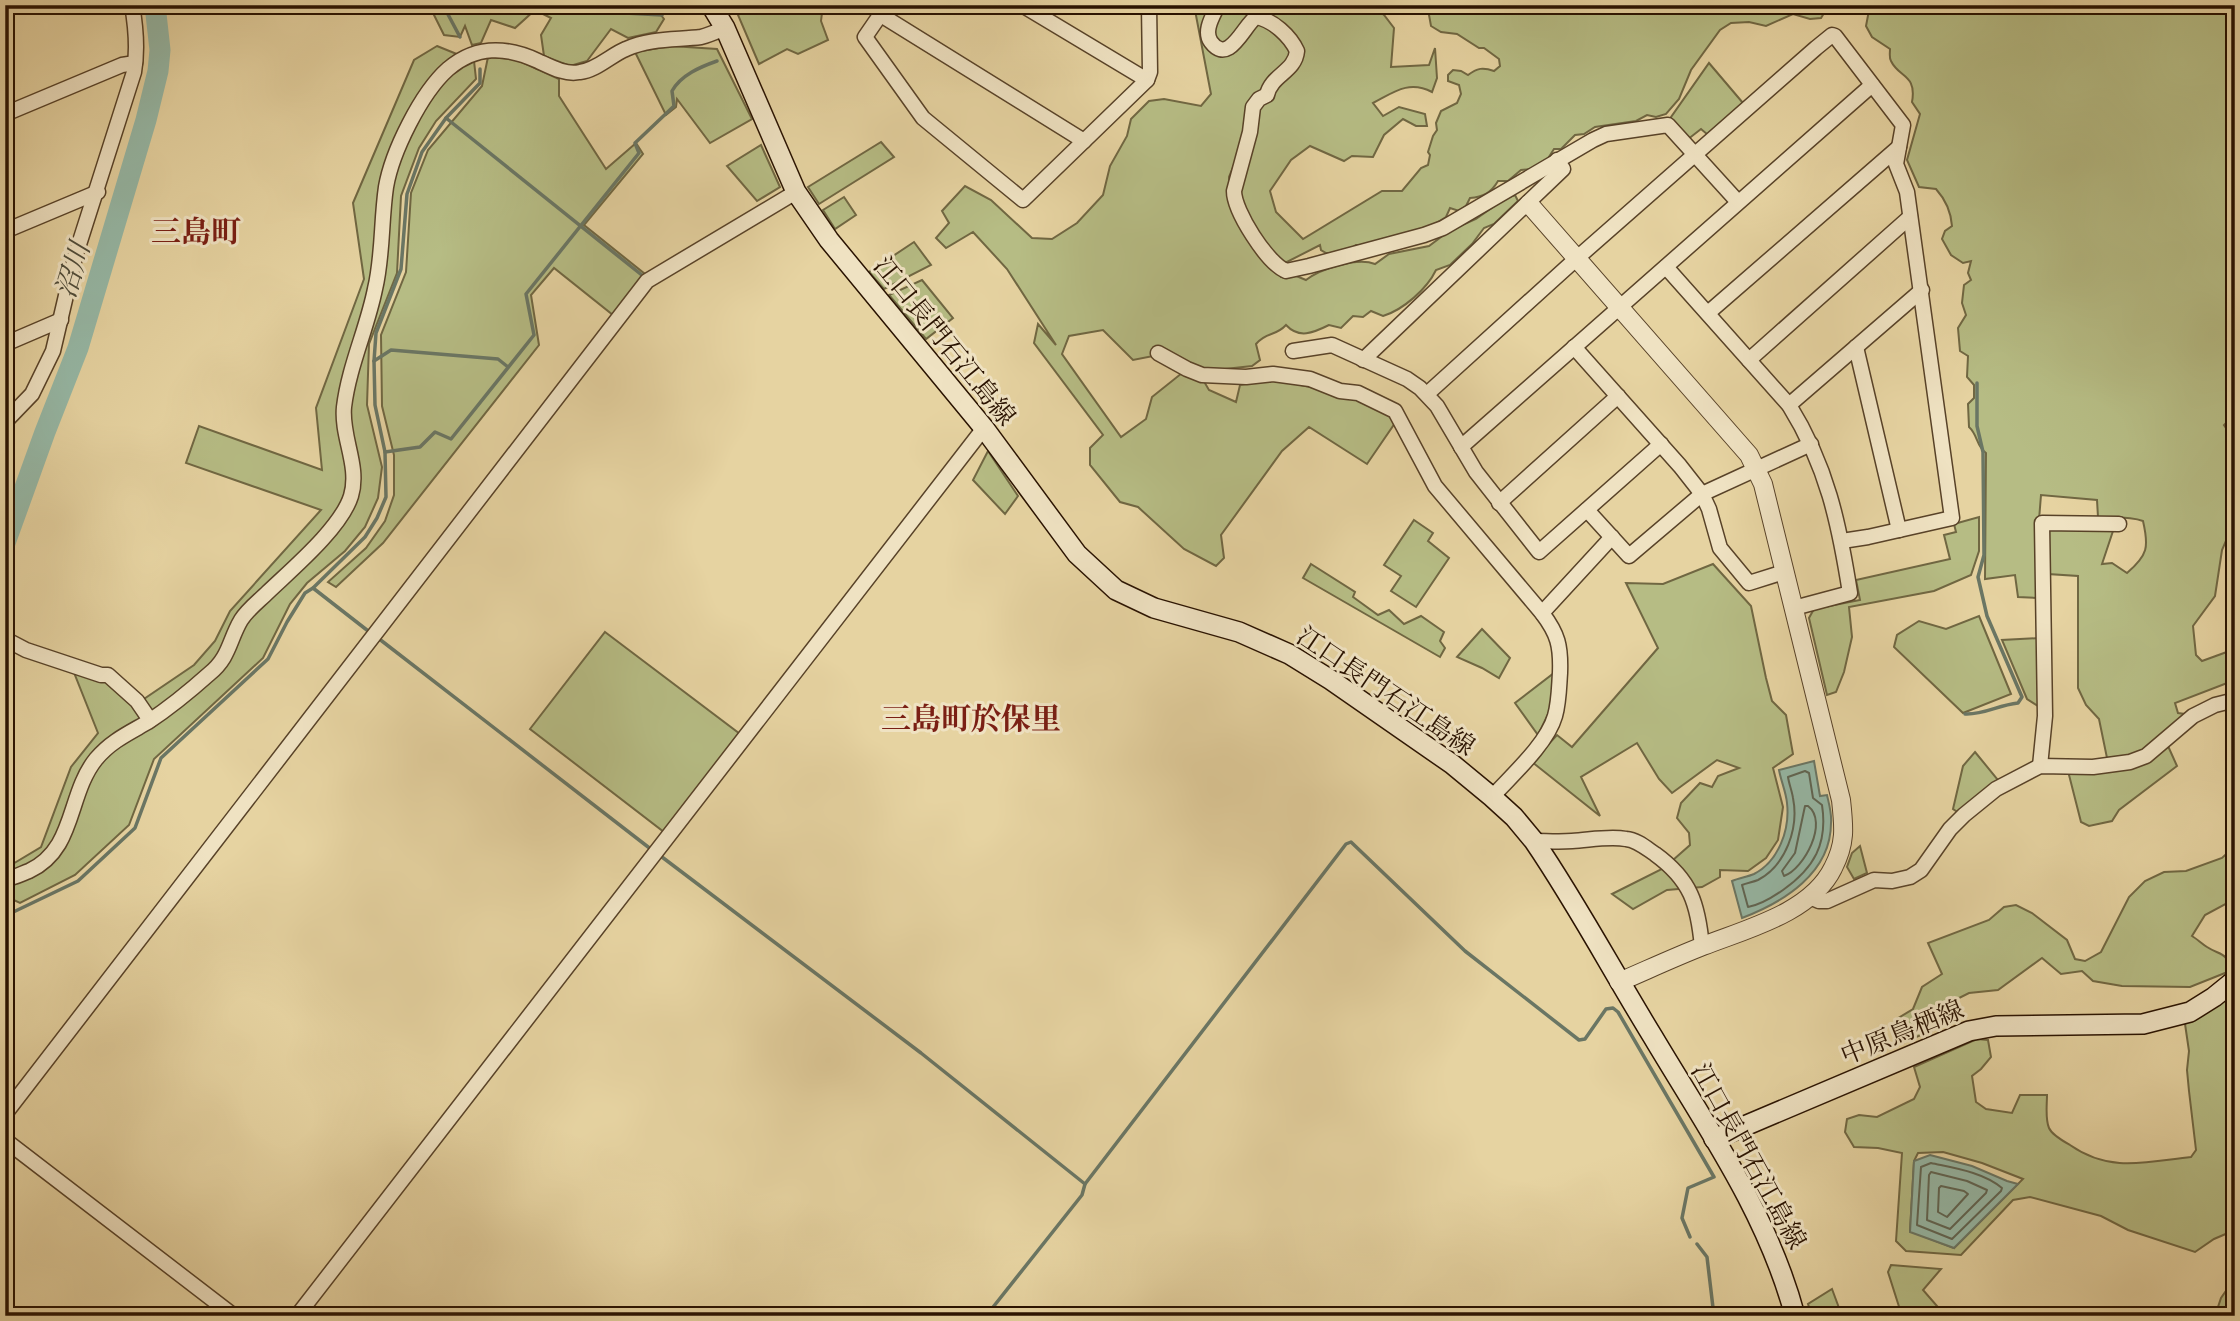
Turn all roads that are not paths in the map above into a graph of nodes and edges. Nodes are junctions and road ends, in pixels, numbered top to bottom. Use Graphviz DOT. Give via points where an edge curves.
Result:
graph roads {
  1 [pos="132,5"];
  2 [pos="711,5"];
  3 [pos="1021,5"];
  4 [pos="1149,5"];
  5 [pos="1218,5"];
  6 [pos="884,10"];
  7 [pos="725,28"];
  8 [pos="135,63"];
  9 [pos="1147,80"];
  10 [pos="1872,85"];
  11 [pos="5,114"];
  12 [pos="1084,141"];
  13 [pos="1899,146"];
  14 [pos="1695,155"];
  15 [pos="1557,160"];
  16 [pos="97,192"];
  17 [pos="796,192"];
  18 [pos="1738,202"];
  19 [pos="1529,204"];
  20 [pos="1910,218"];
  21 [pos="5,231"];
  22 [pos="1576,259"];
  23 [pos="1666,267"];
  24 [pos="1922,290"];
  25 [pos="1620,305"];
  26 [pos="1708,313"];
  27 [pos="61,320"];
  28 [pos="5,344"];
  29 [pos="1574,347"];
  30 [pos="1856,347"];
  31 [pos="1293,351"];
  32 [pos="1158,353"];
  33 [pos="1363,360"];
  34 [pos="1749,360"];
  35 [pos="1427,394"];
  36 [pos="1618,396"];
  37 [pos="1789,405"];
  38 [pos="5,422"];
  39 [pos="984,428"];
  40 [pos="1661,444"];
  41 [pos="1811,444"];
  42 [pos="1461,447"];
  43 [pos="1756,468"];
  44 [pos="1702,494"];
  45 [pos="1499,503"];
  46 [pos="1587,510"];
  47 [pos="2119,524"];
  48 [pos="1899,530"];
  49 [pos="1612,537"];
  50 [pos="1842,541"];
  51 [pos="1784,572"];
  52 [pos="1794,608"];
  53 [pos="1542,613"];
  54 [pos="5,639"];
  55 [pos="2235,700"];
  56 [pos="150,720"];
  57 [pos="2040,766"];
  58 [pos="1492,797"];
  59 [pos="1534,841"];
  60 [pos="5,879"];
  61 [pos="1810,897"];
  62 [pos="1702,947"];
  63 [pos="2235,980"];
  64 [pos="1619,982"];
  65 [pos="5,1114"];
  66 [pos="1714,1139"];
  67 [pos="5,1140"];
  68 [pos="234,1316"];
  69 [pos="298,1316"];
  70 [pos="1795,1316"];
  1 -- 8 [label="street"];
  2 -- 7 [label="main road, 江口長門石江島線"];
  3 -- 9 [label="street"];
  4 -- 9 [label="street"];
  5 -- 15 [label="street" via="1208,35 1217,47 1231,47 1256,17 1273,24 1297,51 1289,69 1274,79 1267,95 1253,107 1234,191 1243,222 1280,268 1309,267 1443,228"];
  6 -- 12 [label="street"];
  6 -- 12 [label="street" via="865,37 923,118 1023,200"];
  7 -- 17 [label="main road, 江口長門石江島線"];
  7 -- 56 [label="street" via="704,36 626,48 580,72 559,71 528,56 494,48 465,58 436,83 419,107 387,185 378,276 344,411 354,483 349,500 333,526 240,622 228,652 212,672"];
  8 -- 11 [label="street"];
  8 -- 16 [label="street"];
  9 -- 12 [label="street"];
  10 -- 13 [label="street" via="1903,125"];
  10 -- 14 [label="street" via="1832,35"];
  10 -- 18 [label="street"];
  13 -- 20 [label="street" via="1896,163 1908,192"];
  13 -- 26 [label="street"];
  14 -- 15 [label="street" via="1668,125 1606,134"];
  14 -- 18 [label="street"];
  14 -- 22 [label="street"];
  15 -- 19 [label="street" via="1563,169"];
  16 -- 21 [label="street"];
  16 -- 27 [label="street" via="75,257"];
  17 -- 39 [label="main road, 江口長門石江島線" via="835,248"];
  17 -- 65 [label="street" via="647,281"];
  18 -- 23 [label="street"];
  19 -- 22 [label="street"];
  19 -- 33 [label="street"];
  20 -- 24 [label="street"];
  20 -- 34 [label="street"];
  22 -- 25 [label="street"];
  22 -- 35 [label="street"];
  23 -- 25 [label="street"];
  23 -- 26 [label="street"];
  24 -- 30 [label="street"];
  24 -- 48 [label="street" via="1952,518"];
  25 -- 29 [label="street"];
  25 -- 43 [label="street" via="1749,454"];
  26 -- 34 [label="street"];
  27 -- 28 [label="street"];
  27 -- 38 [label="street" via="53,351 32,394"];
  29 -- 36 [label="street"];
  29 -- 42 [label="street"];
  30 -- 37 [label="street"];
  30 -- 48 [label="street"];
  31 -- 33 [label="street" via="1332,345"];
  32 -- 53 [label="street" via="1202,375 1273,374 1310,379 1358,393 1395,411 1435,486"];
  33 -- 35 [label="street" via="1407,379"];
  34 -- 37 [label="street"];
  35 -- 42 [label="street"];
  36 -- 40 [label="street"];
  36 -- 45 [label="street"];
  37 -- 41 [label="street"];
  39 -- 58 [label="main road, 江口長門石江島線" via="1077,554 1116,590 1154,608 1240,632 1289,654 1452,764"];
  39 -- 69 [label="street"];
  40 -- 44 [label="street"];
  40 -- 46 [label="street"];
  41 -- 43 [label="street"];
  41 -- 50 [label="street"];
  42 -- 45 [label="street"];
  43 -- 44 [label="street"];
  43 -- 51 [label="street"];
  44 -- 49 [label="street" via="1629,556"];
  44 -- 51 [label="street" via="1720,548 1749,583"];
  45 -- 46 [label="street" via="1539,552"];
  46 -- 49 [label="street"];
  47 -- 57 [label="street" via="2042,523 2045,716"];
  48 -- 50 [label="street"];
  49 -- 53 [label="street"];
  50 -- 52 [label="street" via="1850,593"];
  51 -- 52 [label="street"];
  52 -- 61 [label="street" via="1841,800 1844,836 1833,869"];
  53 -- 58 [label="street" via="1559,642 1555,718 1534,751"];
  54 -- 56 [label="street" via="108,675"];
  55 -- 57 [label="street" via="2193,716 2146,756 2130,762"];
  56 -- 60 [label="street" via="114,741 95,761 80,786 55,852 42,865"];
  57 -- 61 [label="street" via="1996,789 1964,815 1922,870 1910,877 1874,880 1827,901"];
  58 -- 59 [label="main road, 江口長門石江島線"];
  59 -- 62 [label="street" via="1616,837 1640,844 1686,882 1695,903"];
  59 -- 64 [label="main road, 江口長門石江島線"];
  61 -- 62 [label="street" via="1764,924"];
  62 -- 64 [label="street"];
  63 -- 66 [label="main road, 中原鳥栖線" via="2190,1012 2143,1024 1996,1026 1969,1031"];
  64 -- 66 [label="main road, 江口長門石江島線"];
  66 -- 70 [label="main road, 江口長門石江島線" via="1764,1227"];
  67 -- 68 [label="street"];
}
